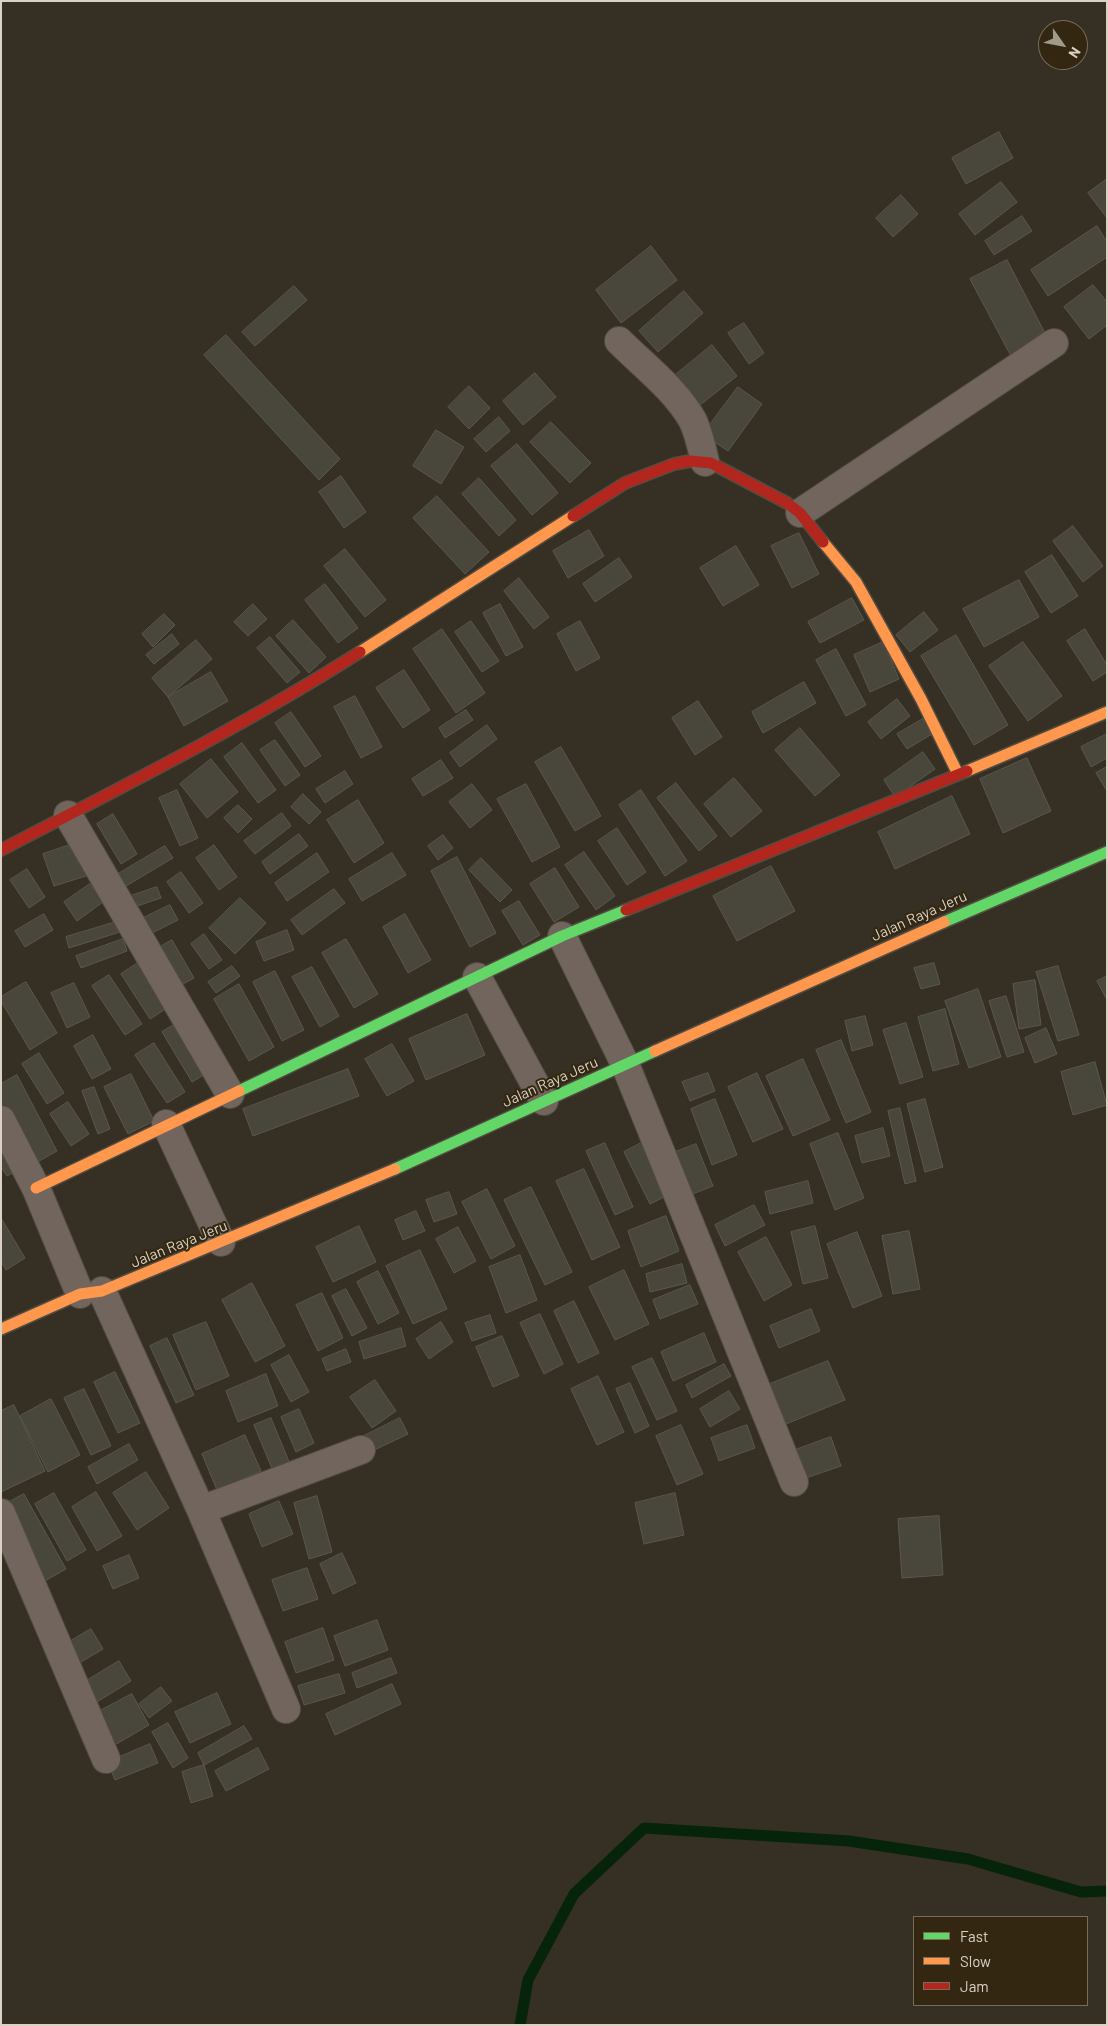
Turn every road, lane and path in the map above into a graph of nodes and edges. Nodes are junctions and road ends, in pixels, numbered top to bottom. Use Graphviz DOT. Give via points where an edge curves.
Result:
graph roads {
  1 [pos="619,341"];
  2 [pos="1054,343"];
  3 [pos="706,462"];
  4 [pos="800,513"];
  5 [pos="1107,712"];
  6 [pos="958,774"];
  7 [pos="68,815"];
  8 [pos="1,850"];
  9 [pos="1107,852"];
  10 [pos="562,936"];
  11 [pos="477,977"];
  12 [pos="625,1064"];
  13 [pos="230,1094"];
  14 [pos="544,1102"];
  15 [pos="1,1120"];
  16 [pos="166,1124"];
  17 [pos="36,1188"];
  18 [pos="221,1242"];
  19 [pos="91,1293"];
  20 [pos="1,1329"];
  21 [pos="361,1450"];
  22 [pos="794,1482"];
  23 [pos="201,1510"];
  24 [pos="1,1513"];
  25 [pos="286,1709"];
  26 [pos="106,1760"];
  1 -- 3 [label="street" via="689,415"];
  2 -- 4 [label="street"];
  3 -- 4 [label="street" via="716,464"];
  3 -- 7 [label="street" via="674,464 626,483 313,682"];
  4 -- 6 [label="street" via="856,582"];
  5 -- 6 [label="street"];
  6 -- 10 [label="street"];
  7 -- 8 [label="street"];
  7 -- 13 [label="street"];
  9 -- 12 [label="street, Jalan Raya Jeru"];
  10 -- 11 [label="street"];
  10 -- 12 [label="street"];
  11 -- 13 [label="street"];
  11 -- 14 [label="street"];
  12 -- 14 [label="street, Jalan Raya Jeru"];
  12 -- 22 [label="street"];
  13 -- 16 [label="street"];
  14 -- 18 [label="street, Jalan Raya Jeru"];
  15 -- 17 [label="street"];
  16 -- 17 [label="street"];
  16 -- 18 [label="street"];
  17 -- 19 [label="street"];
  18 -- 19 [label="street, Jalan Raya Jeru"];
  19 -- 20 [label="street, Jalan Raya Jeru"];
  19 -- 23 [label="street"];
  21 -- 23 [label="street"];
  23 -- 25 [label="street"];
  24 -- 26 [label="street"];
}
